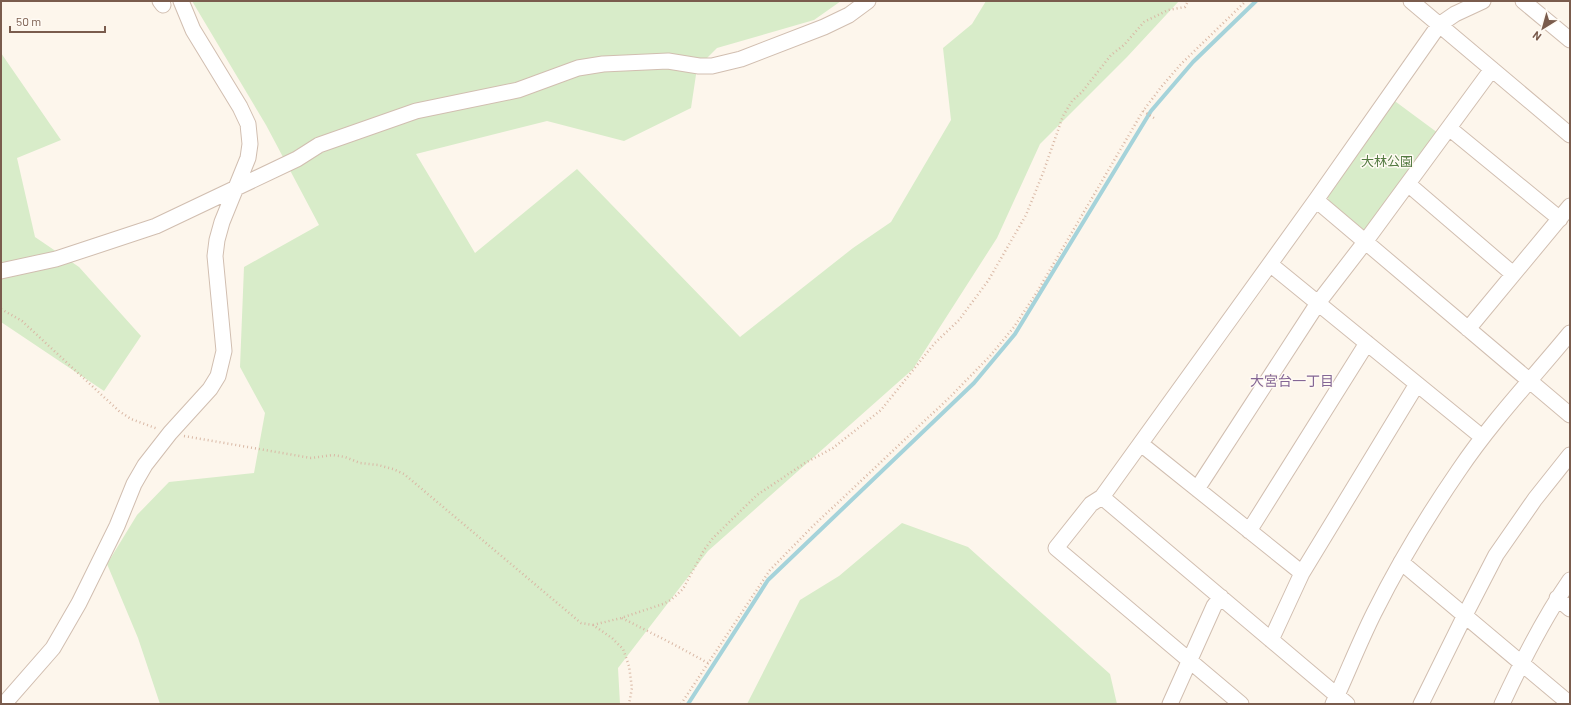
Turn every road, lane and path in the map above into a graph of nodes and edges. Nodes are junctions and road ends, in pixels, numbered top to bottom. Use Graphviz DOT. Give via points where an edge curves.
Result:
graph roads {
  1 [pos="181,1"];
  2 [pos="868,1"];
  3 [pos="1188,1"];
  4 [pos="1246,1"];
  5 [pos="1410,1"];
  6 [pos="1483,1"];
  7 [pos="1523,1"];
  8 [pos="1438,24"];
  9 [pos="1570,40"];
  10 [pos="1492,69"];
  11 [pos="1143,111"];
  12 [pos="1154,118"];
  13 [pos="1449,128"];
  14 [pos="1570,135"];
  15 [pos="1408,184"];
  16 [pos="235,190"];
  17 [pos="1316,200"];
  18 [pos="1570,206"];
  19 [pos="1560,219"];
  20 [pos="1365,242"];
  21 [pos="1270,264"];
  22 [pos="1,272"];
  23 [pos="1513,274"];
  24 [pos="1318,303"];
  25 [pos="1,309"];
  26 [pos="1468,329"];
  27 [pos="1570,333"];
  28 [pos="1367,343"];
  29 [pos="1530,382"];
  30 [pos="1417,384"];
  31 [pos="1570,415"];
  32 [pos="170,433"];
  33 [pos="1482,437"];
  34 [pos="1140,444"];
  35 [pos="1570,455"];
  36 [pos="1197,489"];
  37 [pos="1102,497"];
  38 [pos="1249,531"];
  39 [pos="1401,562"];
  40 [pos="1302,573"];
  41 [pos="1570,580"];
  42 [pos="1221,597"];
  43 [pos="1557,598"];
  44 [pos="1570,609"];
  45 [pos="1465,615"];
  46 [pos="622,618"];
  47 [pos="593,625"];
  48 [pos="1271,640"];
  49 [pos="1189,661"];
  50 [pos="1521,662"];
  51 [pos="708,663"];
  52 [pos="1339,701"];
  53 [pos="4,704"];
  54 [pos="629,704"];
  55 [pos="681,704"];
  56 [pos="1170,704"];
  57 [pos="1241,704"];
  58 [pos="1421,704"];
  59 [pos="1502,704"];
  60 [pos="1570,704"];
  1 -- 16 [label="street" via="193,30 248,124 248,158"];
  2 -- 16 [label="street" via="824,26 726,63 699,66 668,61 603,64 578,68 518,90 416,111 320,145"];
  3 -- 46 [label="path" via="1185,7 1168,10 1144,22 1124,45 1111,55 1072,101 1063,116 1026,215 988,281 959,320 934,344 881,410 833,448 757,495 712,538 683,589 676,596 663,604"];
  4 -- 11 [label="path" via="1181,64"];
  5 -- 8 [label="street"];
  6 -- 8 [label="street"];
  7 -- 9 [label="street"];
  8 -- 10 [label="street"];
  8 -- 17 [label="street"];
  10 -- 13 [label="street"];
  10 -- 14 [label="street"];
  11 -- 12 [label="path"];
  11 -- 51 [label="path" via="1014,327 950,397 770,570"];
  13 -- 15 [label="street"];
  13 -- 19 [label="street"];
  15 -- 20 [label="street"];
  15 -- 23 [label="street"];
  16 -- 22 [label="street" via="156,226 56,259"];
  16 -- 32 [label="street" via="220,228 215,256 224,351 222,365 210,389"];
  17 -- 20 [label="street"];
  17 -- 21 [label="street"];
  18 -- 19 [label="street"];
  19 -- 23 [label="street"];
  20 -- 24 [label="street"];
  20 -- 26 [label="street"];
  21 -- 24 [label="street"];
  21 -- 34 [label="street"];
  23 -- 26 [label="street"];
  24 -- 28 [label="street"];
  24 -- 36 [label="street"];
  25 -- 32 [label="path" via="22,321 119,411 131,419"];
  26 -- 29 [label="street"];
  27 -- 29 [label="street"];
  28 -- 30 [label="street"];
  28 -- 38 [label="street"];
  29 -- 31 [label="street"];
  29 -- 33 [label="street"];
  30 -- 33 [label="street"];
  30 -- 40 [label="street"];
  32 -- 47 [label="path" via="310,458 345,456 360,463 393,469 404,474 581,623"];
  32 -- 53 [label="street" via="134,484 117,526 73,614 52,648"];
  33 -- 39 [label="street" via="1429,515"];
  34 -- 36 [label="street"];
  34 -- 37 [label="street"];
  35 -- 45 [label="street" via="1535,498 1496,555"];
  36 -- 38 [label="street"];
  37 -- 42 [label="street"];
  37 -- 49 [label="street" via="1091,504 1056,548"];
  38 -- 40 [label="street"];
  39 -- 45 [label="street"];
  39 -- 52 [label="street" via="1374,614"];
  40 -- 48 [label="street"];
  41 -- 43 [label="street"];
  42 -- 48 [label="street"];
  42 -- 49 [label="street" via="1214,606"];
  43 -- 44 [label="street"];
  43 -- 50 [label="street"];
  45 -- 50 [label="street"];
  45 -- 58 [label="street"];
  46 -- 47 [label="path"];
  46 -- 51 [label="path"];
  47 -- 54 [label="path" via="623,649 629,666 632,688"];
  48 -- 52 [label="street"];
  49 -- 56 [label="street"];
  49 -- 57 [label="street"];
  50 -- 59 [label="street"];
  50 -- 60 [label="street"];
  51 -- 55 [label="path"];
}
